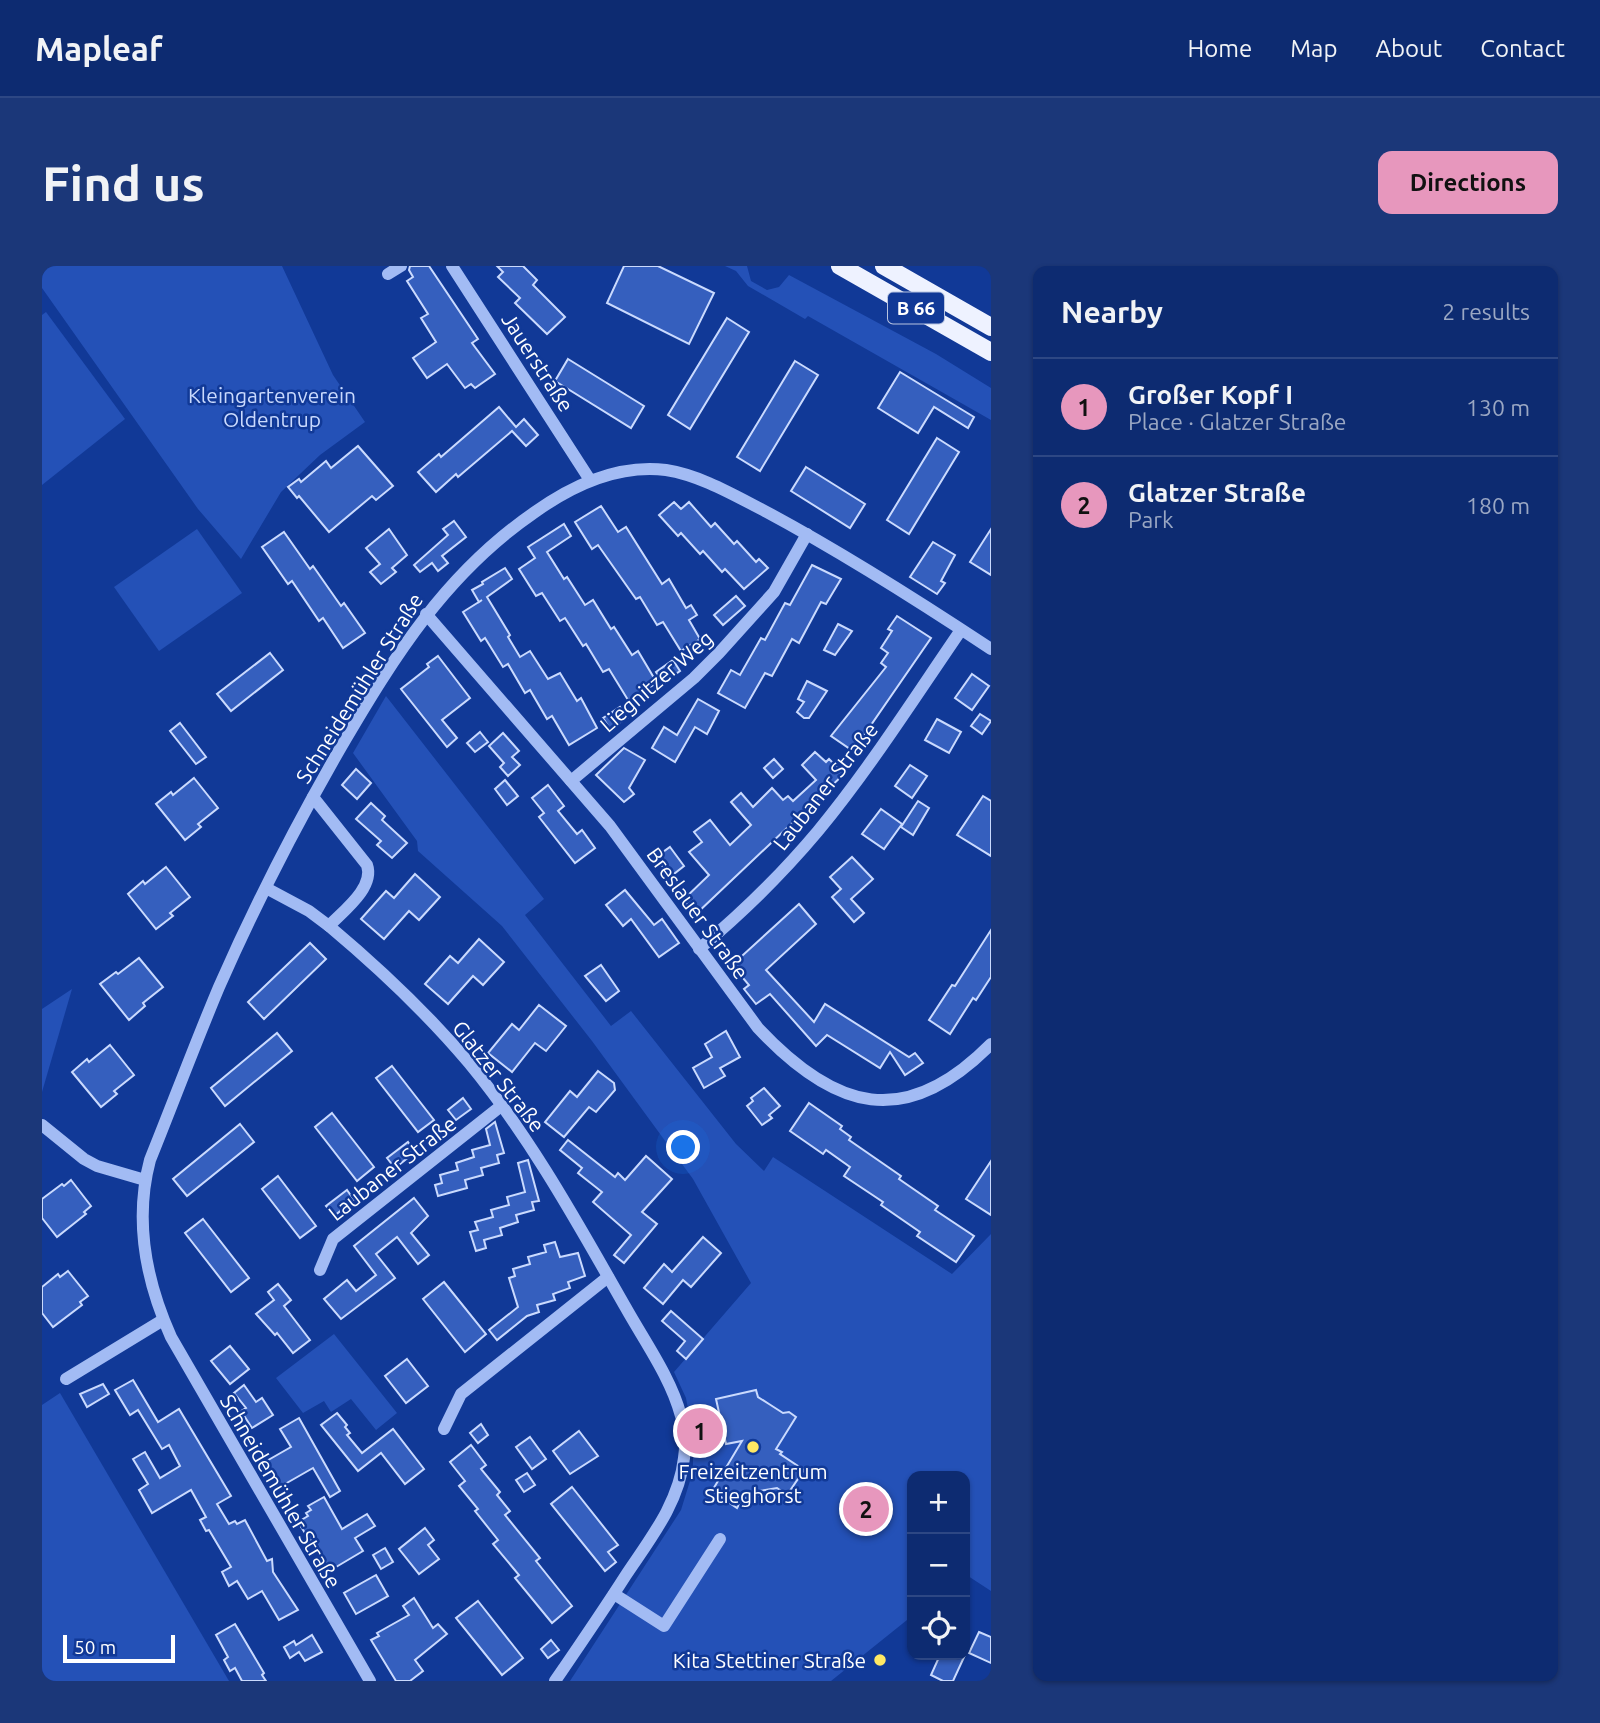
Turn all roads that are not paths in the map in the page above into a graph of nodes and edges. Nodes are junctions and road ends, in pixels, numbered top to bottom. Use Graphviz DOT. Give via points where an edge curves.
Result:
graph roads {
  1 [pos="401,266"];
  2 [pos="452,266"];
  3 [pos="839,266"];
  4 [pos="884,266"];
  5 [pos="388,274"];
  6 [pos="991,327"];
  7 [pos="991,352"];
  8 [pos="590,480"];
  9 [pos="807,534"];
  10 [pos="426,614"];
  11 [pos="961,629"];
  12 [pos="991,649"];
  13 [pos="571,781"];
  14 [pos="313,797"];
  15 [pos="266,888"];
  16 [pos="328,926"];
  17 [pos="699,949"];
  18 [pos="991,1044"];
  19 [pos="501,1106"];
  20 [pos="42,1125"];
  21 [pos="145,1180"];
  22 [pos="320,1270"];
  23 [pos="608,1277"];
  24 [pos="163,1320"];
  25 [pos="66,1379"];
  26 [pos="444,1429"];
  27 [pos="720,1538"];
  28 [pos="614,1594"];
  29 [pos="370,1681"];
  30 [pos="555,1681"];
  1 -- 5 [label="street"];
  2 -- 8 [label="street, Jauerstraße"];
  3 -- 7 [label="main road, B 66"];
  4 -- 6 [label="main road, B 66"];
  8 -- 9 [label="street, Schneidemühler Straße" via="646,469 677,473 745,500"];
  8 -- 10 [label="street, Schneidemühler Straße" via="551,500 506,533"];
  9 -- 11 [label="street, Schneidemühler Straße"];
  9 -- 13 [label="street, Liegnitzer Weg" via="774,592 719,653"];
  10 -- 13 [label="street, Breslauer Straße"];
  10 -- 14 [label="street, Schneidemühler Straße"];
  11 -- 12 [label="street, Schneidemühler Straße"];
  11 -- 17 [label="street, Laubaner Straße" via="819,830 766,888"];
  13 -- 17 [label="street, Breslauer Straße" via="610,826"];
  14 -- 15 [label="street, Schneidemühler Straße"];
  14 -- 16 [label="street" via="369,870 366,886"];
  15 -- 16 [label="street, Glatzer Straße"];
  15 -- 21 [label="street, Schneidemühler Straße" via="219,989"];
  16 -- 19 [label="street, Glatzer Straße" via="442,1034"];
  17 -- 18 [label="street, Breslauer Straße" via="784,1055 840,1093 897,1100 925,1092 953,1078"];
  19 -- 22 [label="street, Laubaner Straße" via="333,1239"];
  19 -- 23 [label="street, Glatzer Straße" via="542,1164"];
  20 -- 21 [label="street" via="97,1166"];
  21 -- 24 [label="street, Schneidemühler Straße" via="143,1231"];
  23 -- 26 [label="street" via="461,1394"];
  23 -- 28 [label="street, Glatzer Straße" via="668,1383 682,1416 685,1455 662,1521"];
  24 -- 25 [label="street"];
  24 -- 29 [label="street, Schneidemühler Straße"];
  27 -- 28 [label="street" via="664,1626"];
  28 -- 30 [label="street, Glatzer Straße"];
}
